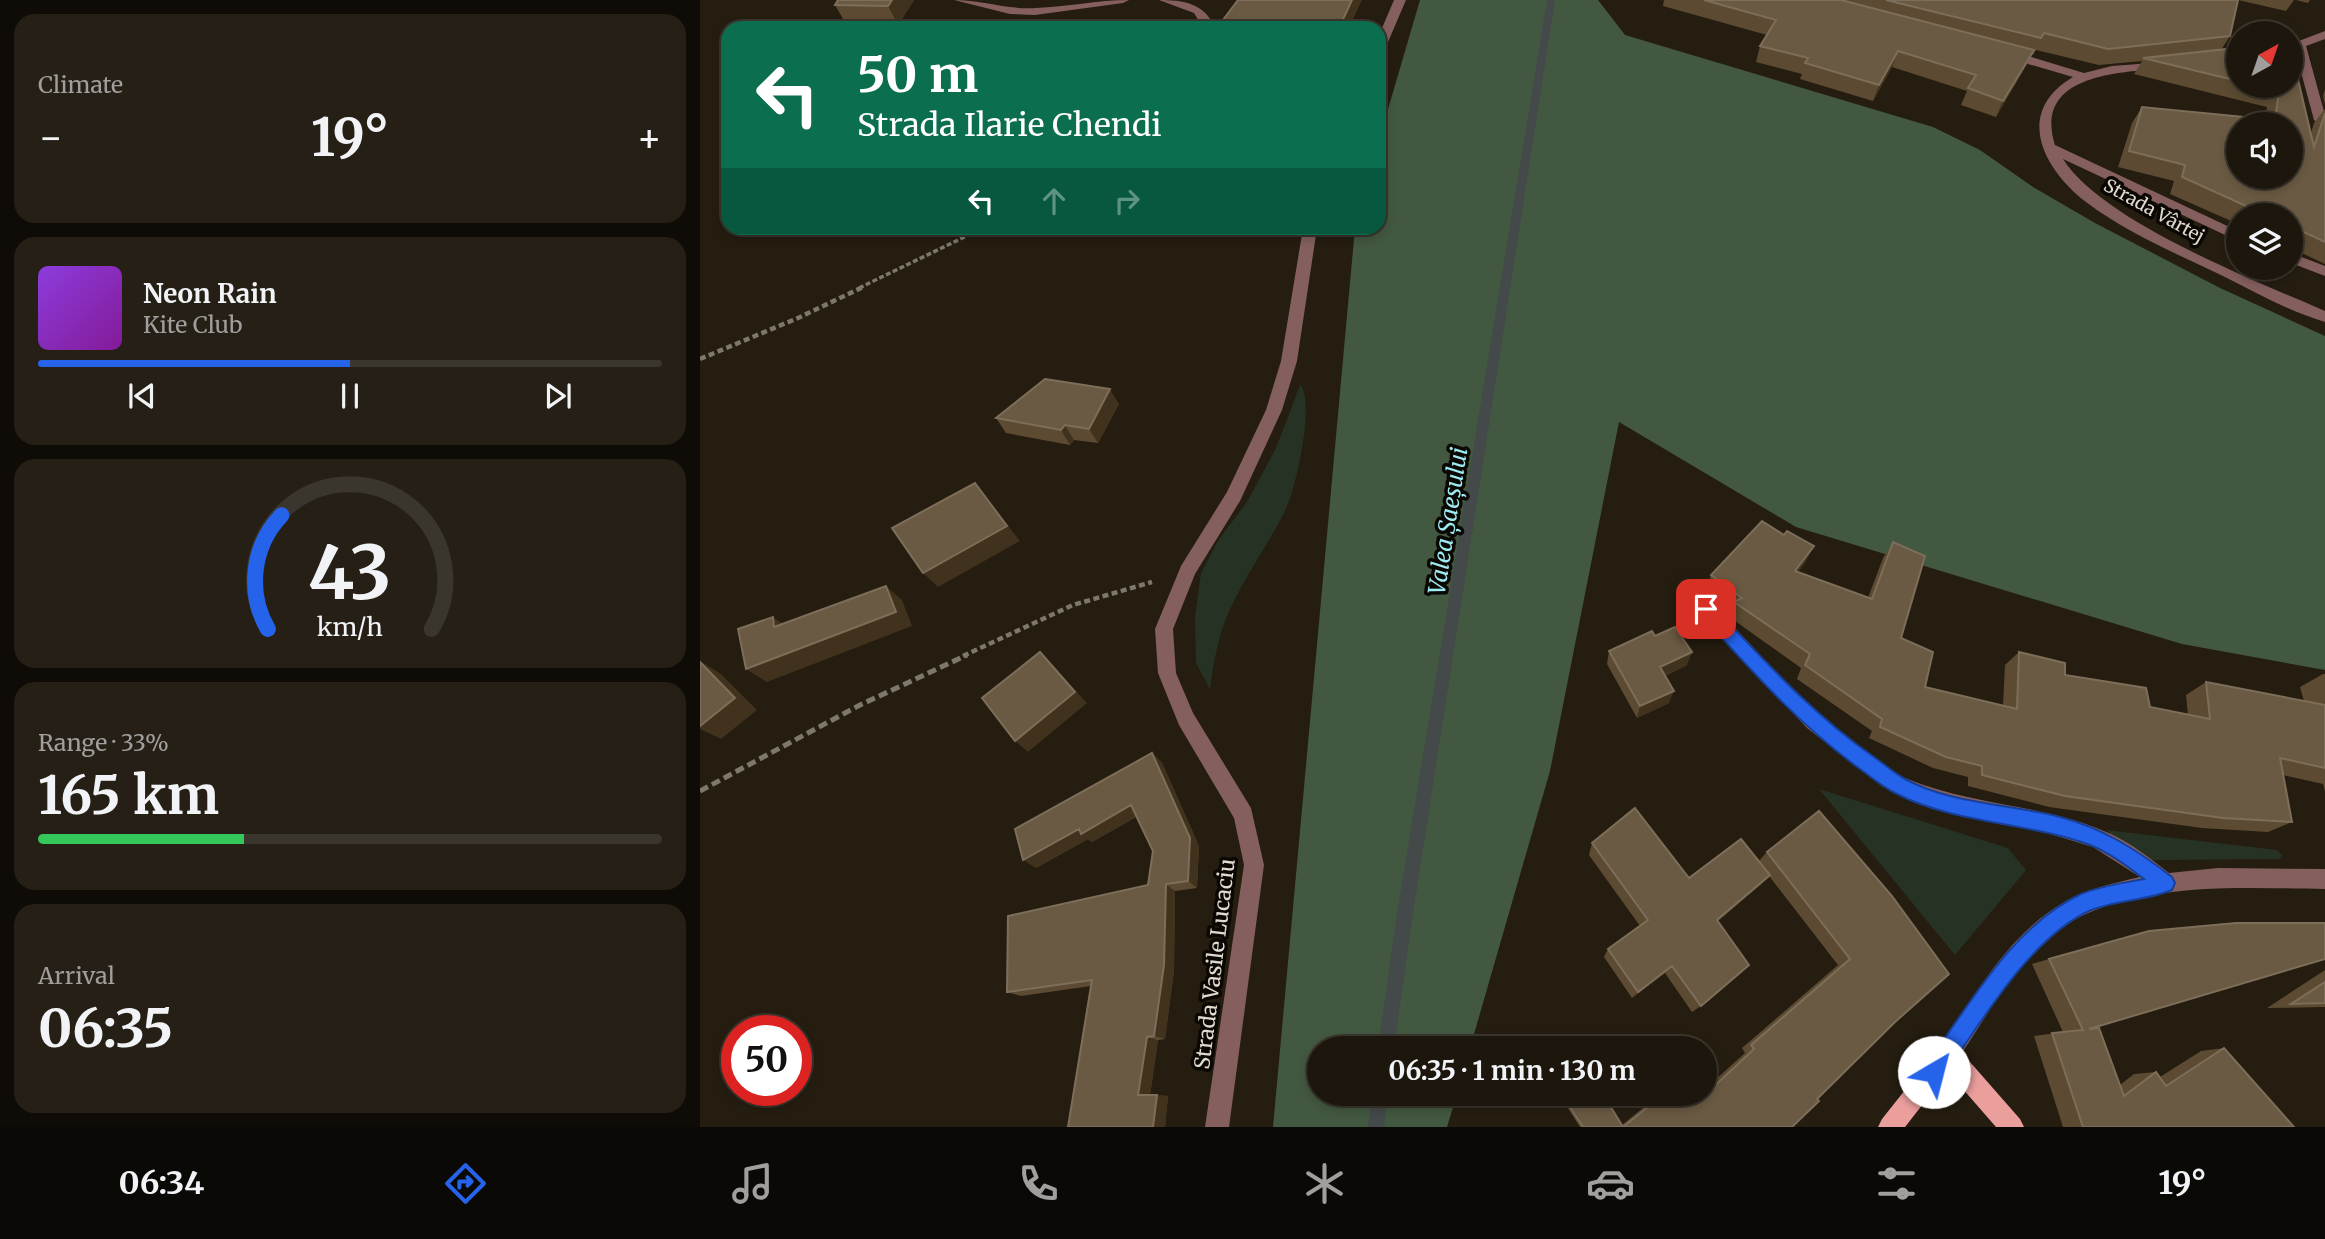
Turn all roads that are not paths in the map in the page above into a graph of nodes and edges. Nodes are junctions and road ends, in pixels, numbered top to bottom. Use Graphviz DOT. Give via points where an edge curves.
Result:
graph roads {
  1 [pos="960,0"];
  2 [pos="1123,0"];
  3 [pos="1165,0"];
  4 [pos="1400,0"];
  5 [pos="1206,21"];
  6 [pos="1386,33"];
  7 [pos="2325,35"];
  8 [pos="2303,44"];
  9 [pos="1998,52"];
  10 [pos="2173,64"];
  11 [pos="2303,70"];
  12 [pos="2082,76"];
  13 [pos="2325,126"];
  14 [pos="2050,149"];
  15 [pos="2226,230"];
  16 [pos="1309,235"];
  17 [pos="2303,263"];
  18 [pos="2325,271"];
  19 [pos="2325,317"];
  20 [pos="1706,609"];
  21 [pos="2325,878"];
  22 [pos="2165,883"];
  23 [pos="1948,1054"];
  24 [pos="1217,1127"];
  25 [pos="1890,1127"];
  26 [pos="2012,1127"];
  1 -- 2 [label="street" via="1035,12"];
  3 -- 5 [label="street" via="1193,7"];
  4 -- 6 [label="street"];
  7 -- 8 [label="street"];
  9 -- 12 [label="street"];
  10 -- 12 [label="street"];
  11 -- 13 [label="street"];
  12 -- 14 [label="street, Strada Vârtej" via="2053,99 2044,116"];
  14 -- 15 [label="street"];
  14 -- 19 [label="street, Strada Vârtej" via="2082,192 2117,216"];
  16 -- 24 [label="street, Strada Vasile Lucaciu" via="1289,361 1274,410 1234,496 1187,571 1164,629 1167,673 1186,719 1244,815 1254,864"];
  17 -- 18 [label="street"];
  20 -- 22 [label="street" via="1827,735 1900,786 1948,803 2096,838 2129,855"];
  21 -- 22 [label="street"];
  22 -- 23 [label="street" via="2085,902 2045,928 2019,954"];
  23 -- 25 [label="main road"];
  23 -- 26 [label="main road"];
}
